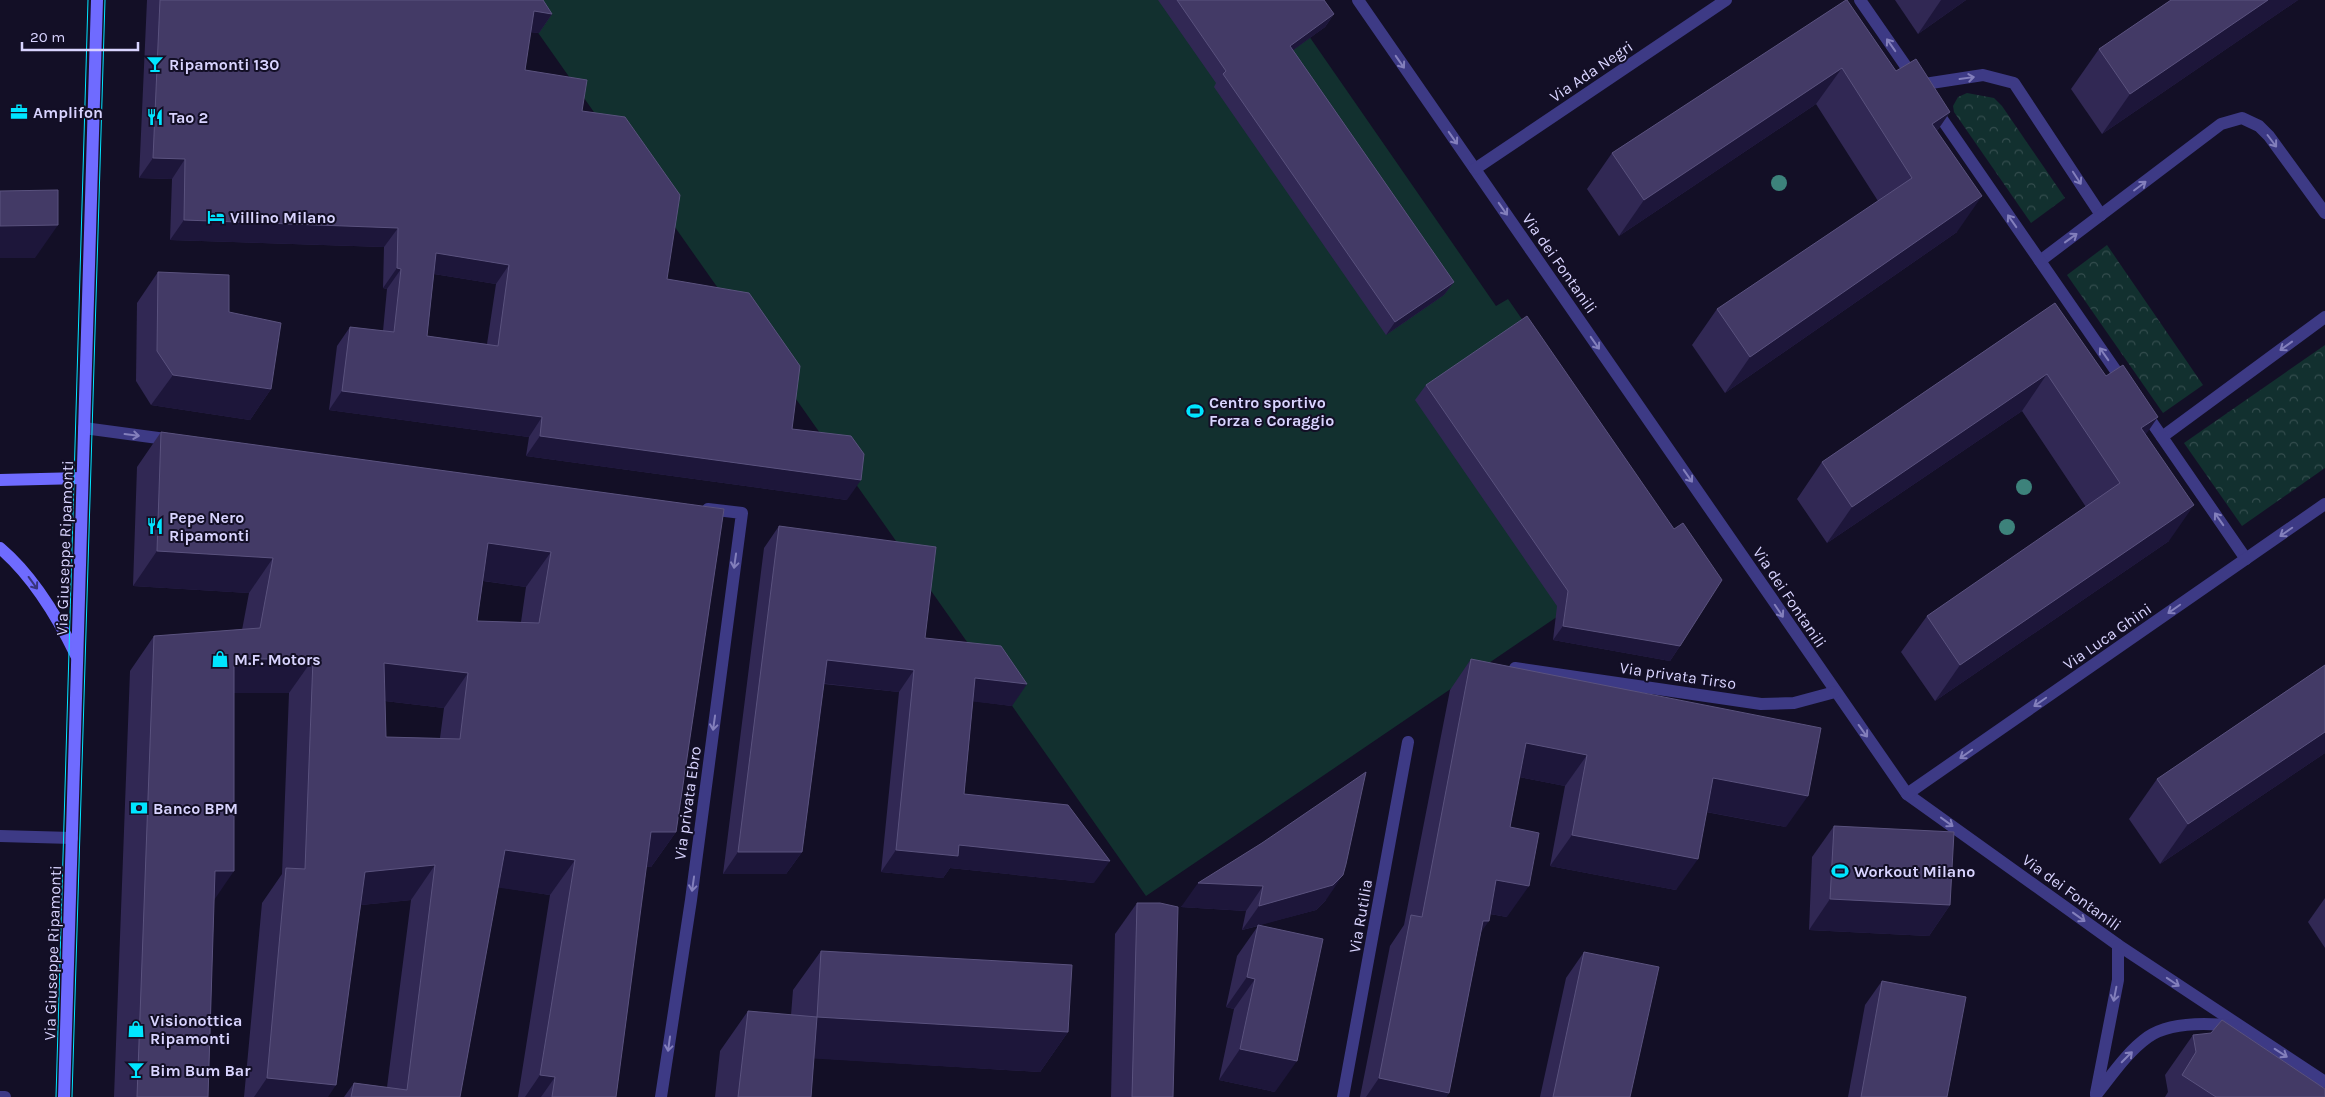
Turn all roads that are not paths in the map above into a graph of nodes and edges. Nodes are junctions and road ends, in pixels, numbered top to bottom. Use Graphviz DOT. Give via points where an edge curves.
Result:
graph roads {
  1 [pos="97,0"];
  2 [pos="1358,0"];
  3 [pos="1726,0"];
  4 [pos="1860,0"];
  5 [pos="1918,85"];
  6 [pos="1475,169"];
  7 [pos="2325,213"];
  8 [pos="2101,215"];
  9 [pos="2040,261"];
  10 [pos="2325,317"];
  11 [pos="84,428"];
  12 [pos="2162,437"];
  13 [pos="190,442"];
  14 [pos="82,478"];
  15 [pos="0,480"];
  16 [pos="2325,504"];
  17 [pos="692,507"];
  18 [pos="0,548"];
  19 [pos="2246,559"];
  20 [pos="77,656"];
  21 [pos="1515,668"];
  22 [pos="1835,692"];
  23 [pos="1408,742"];
  24 [pos="1907,794"];
  25 [pos="0,836"];
  26 [pos="72,838"];
  27 [pos="2118,945"];
  28 [pos="2240,1027"];
  29 [pos="2325,1082"];
  30 [pos="2096,1096"];
  31 [pos="0,1097"];
  32 [pos="5,1097"];
  33 [pos="64,1097"];
  34 [pos="661,1097"];
  35 [pos="1343,1097"];
  1 -- 11 [label="street, Via Giuseppe Ripamonti"];
  2 -- 6 [label="street, Via dei Fontanili, one-way"];
  3 -- 6 [label="street, Via Ada Negri"];
  5 -- 4 [label="street, one-way"];
  5 -- 8 [label="street, one-way" via="1983,75 2014,82"];
  9 -- 5 [label="street, one-way"];
  6 -- 22 [label="street, Via dei Fontanili, one-way"];
  8 -- 7 [label="street, one-way" via="2221,124 2242,118 2259,126 2269,136"];
  9 -- 8 [label="street, one-way"];
  12 -- 9 [label="street, one-way"];
  10 -- 12 [label="street, one-way"];
  11 -- 13 [label="street, one-way"];
  11 -- 14 [label="street, Via Giuseppe Ripamonti"];
  19 -- 12 [label="street, one-way"];
  14 -- 15 [label="street"];
  14 -- 20 [label="street, Via Giuseppe Ripamonti"];
  16 -- 19 [label="street, Via Luca Ghini, one-way"];
  17 -- 34 [label="street, Via privata Ebro, one-way" via="742,513"];
  18 -- 20 [label="street, one-way" via="31,580"];
  19 -- 24 [label="street, Via Luca Ghini, one-way"];
  20 -- 26 [label="street, Via Giuseppe Ripamonti"];
  21 -- 22 [label="street, Via privata Tirso" via="1761,704 1794,703"];
  22 -- 24 [label="street, Via dei Fontanili, one-way"];
  23 -- 35 [label="street, Via Rutilia"];
  24 -- 27 [label="street, Via dei Fontanili, one-way"];
  25 -- 26 [label="street"];
  26 -- 33 [label="street, Via Giuseppe Ripamonti"];
  27 -- 28 [label="street, Via dei Fontanili, one-way"];
  27 -- 30 [label="street, one-way" via="2118,980"];
  28 -- 29 [label="street, Via dei Fontanili, one-way"];
  30 -- 28 [label="street, one-way" via="2125,1059 2150,1036 2177,1027 2208,1023"];
  31 -- 32 [label="street"];
}
